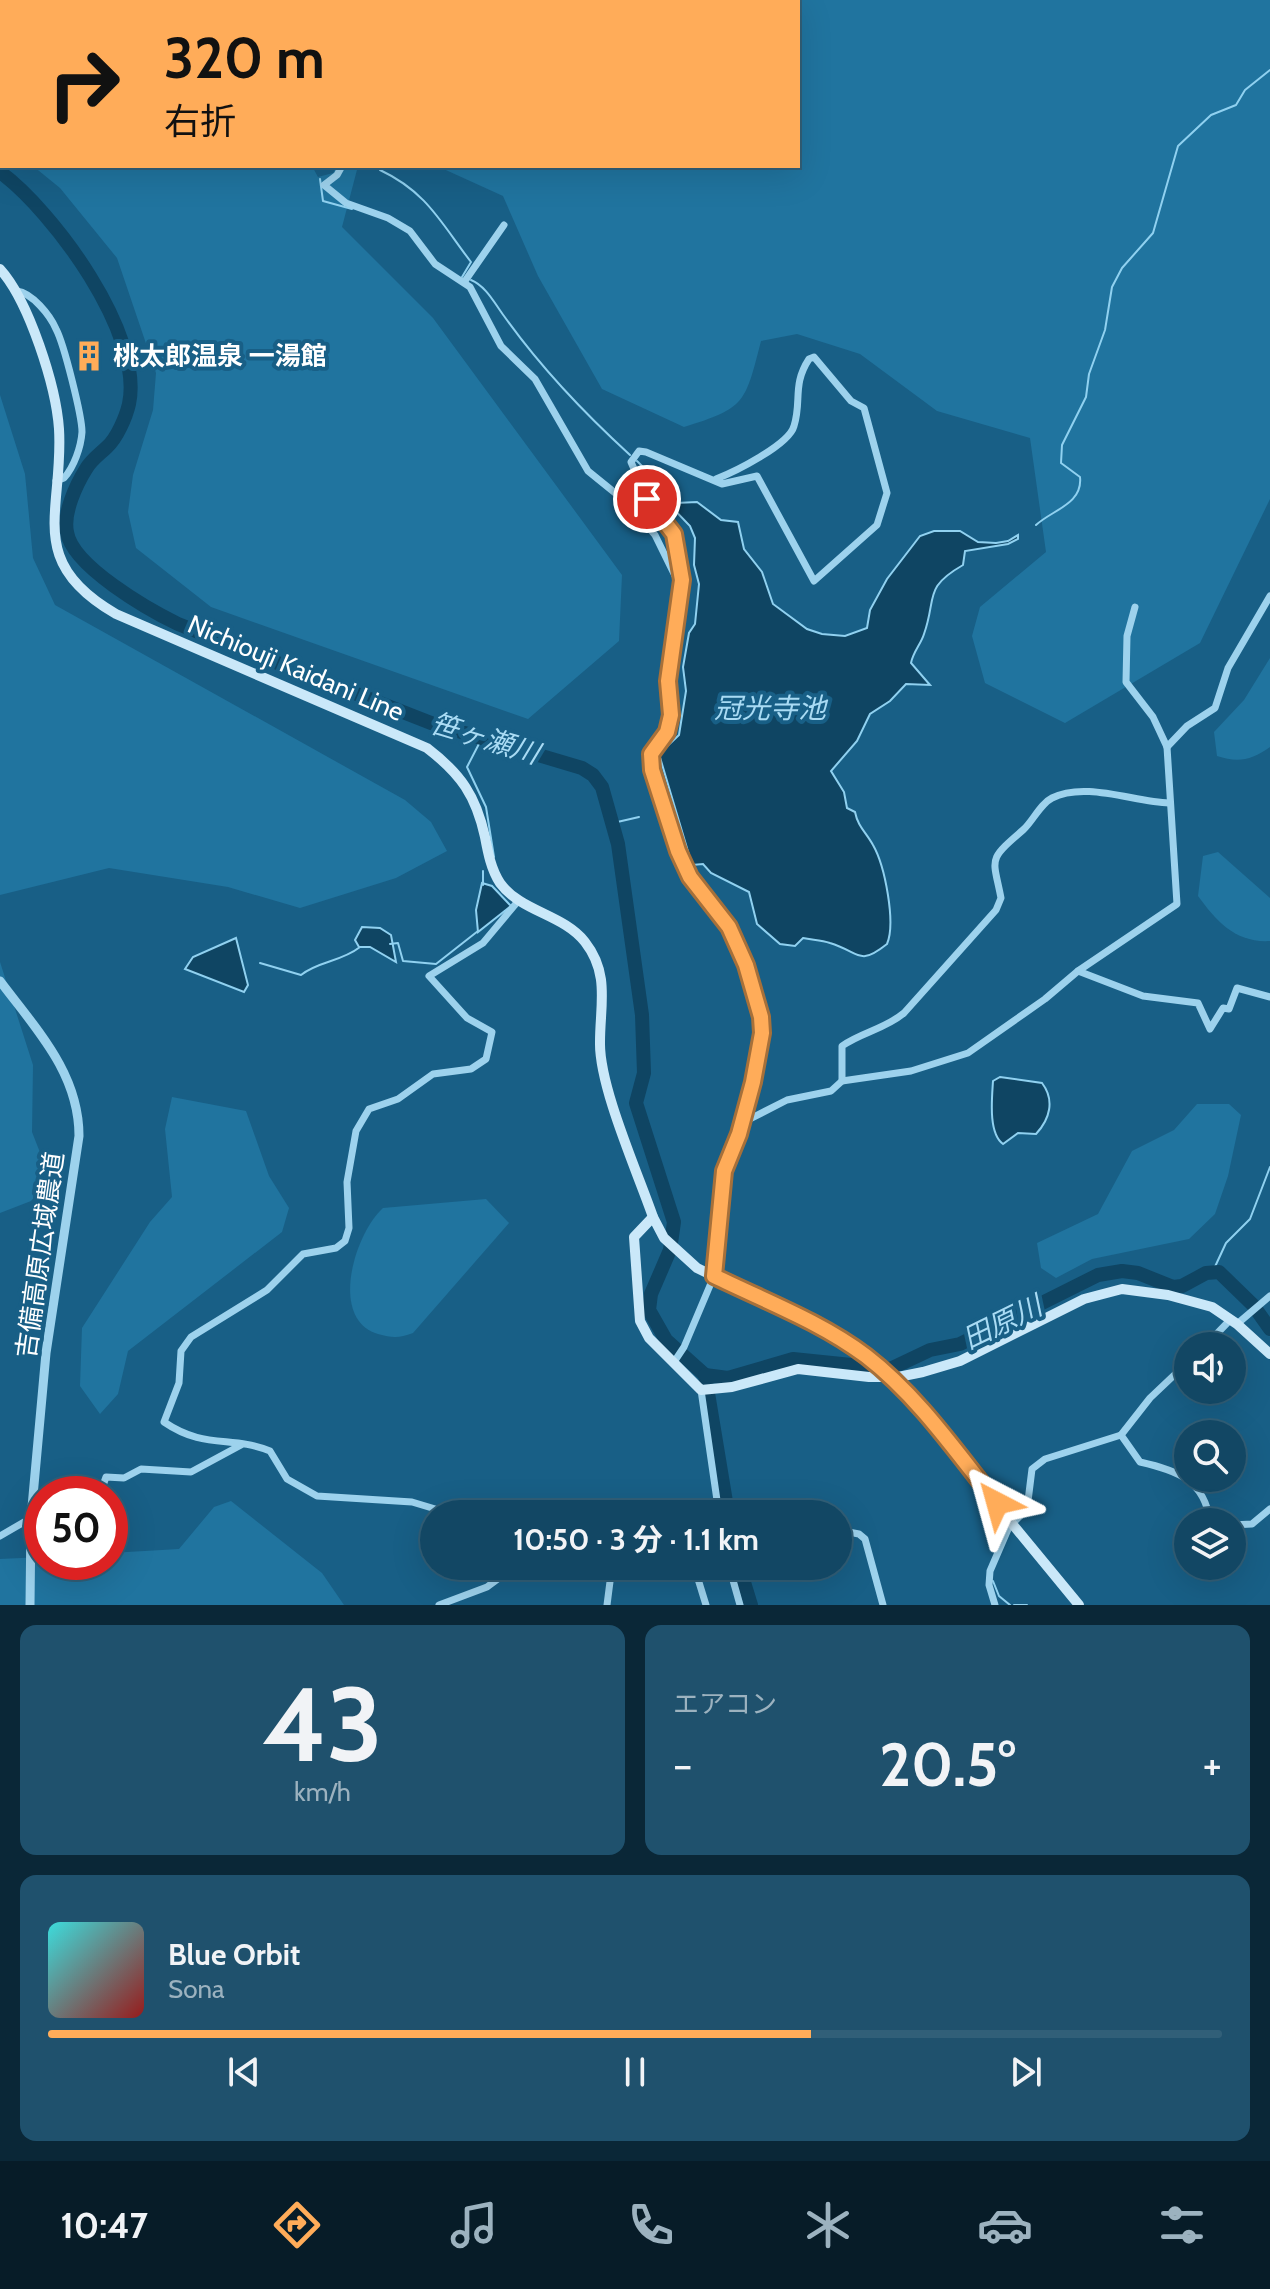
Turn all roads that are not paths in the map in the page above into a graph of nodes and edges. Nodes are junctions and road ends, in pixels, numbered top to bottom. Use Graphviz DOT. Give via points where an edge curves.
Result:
graph roads {
  1 [pos="341,168"];
  2 [pos="504,225"];
  3 [pos="0,269"];
  4 [pos="461,279"];
  5 [pos="17,291"];
  6 [pos="716,479"];
  7 [pos="55,481"];
  8 [pos="681,588"];
  9 [pos="1270,596"];
  10 [pos="1135,607"];
  11 [pos="1167,747"];
  12 [pos="1169,803"];
  13 [pos="519,900"];
  14 [pos="1078,971"];
  15 [pos="0,981"];
  16 [pos="1270,997"];
  17 [pos="842,1081"];
  18 [pos="742,1123"];
  19 [pos="653,1217"];
  20 [pos="714,1276"];
  21 [pos="1270,1296"];
  22 [pos="1234,1321"];
  23 [pos="1221,1332"];
  24 [pos="1270,1354"];
  25 [pos="675,1360"];
  26 [pos="1174,1375"];
  27 [pos="706,1390"];
  28 [pos="1121,1435"];
  29 [pos="243,1444"];
  30 [pos="39,1476"];
  31 [pos="128,1476"];
  32 [pos="718,1500"];
  33 [pos="420,1504"];
  34 [pos="1208,1508"];
  35 [pos="1270,1509"];
  36 [pos="1013,1523"];
  37 [pos="24,1524"];
  38 [pos="1246,1524"];
  39 [pos="852,1533"];
  40 [pos="0,1536"];
  41 [pos="32,1580"];
  42 [pos="496,1580"];
  43 [pos="610,1580"];
  44 [pos="698,1580"];
  45 [pos="733,1580"];
  46 [pos="30,1605"];
  47 [pos="439,1605"];
  48 [pos="607,1605"];
  49 [pos="706,1605"];
  50 [pos="740,1605"];
  51 [pos="883,1605"];
  52 [pos="995,1605"];
  53 [pos="1079,1605"];
  1 -- 4 [label="street" via="324,185 346,203 410,231 435,264"];
  2 -- 4 [label="street"];
  3 -- 5 [label="main road, Nichiouji Kaidani Line"];
  4 -- 8 [label="street" via="501,346 535,379 588,471 655,535"];
  5 -- 7 [label="main road, Nichiouji Kaidani Line" via="54,401 59,452"];
  5 -- 7 [label="street" via="31,296 57,329 81,422 80,447 69,473"];
  6 -- 6 [label="street" via="738,471 790,436 798,379 814,357 851,401 864,408 887,493 877,525 814,581 761,479 730,485"];
  6 -- 8 [label="street" via="646,452 639,451 631,462 647,499 677,542"];
  7 -- 13 [label="main road, Nichiouji Kaidani Line" via="53,534 59,554 65,570 94,601 427,748 462,777 479,808 491,866 501,885"];
  8 -- 18 [label="street" via="668,681 671,715 650,760 678,851 690,877 729,927 757,998 762,1033"];
  9 -- 11 [label="street" via="1228,668 1215,708"];
  10 -- 11 [label="street" via="1127,636 1126,682 1153,717"];
  11 -- 12 [label="street"];
  12 -- 14 [label="street" via="1177,904"];
  12 -- 17 [label="street" via="1095,793 1048,799 993,864 1001,898 996,910 904,1013 888,1027 842,1046"];
  13 -- 19 [label="main road, Nichiouji Kaidani Line" via="576,933 599,970 604,990 602,1069"];
  13 -- 29 [label="street" via="483,943 429,976 467,1018 492,1032 486,1059 471,1069 433,1074 398,1099 369,1109 356,1131 345,1241 336,1248 303,1254 267,1290 202,1327 181,1351 179,1383 164,1422 210,1443"];
  14 -- 16 [label="street" via="1143,996 1198,1003 1210,1029 1223,1008 1229,1009 1237,988"];
  14 -- 17 [label="street" via="968,1053 911,1071"];
  15 -- 30 [label="street, 吉備高原広域農道" via="65,1071 79,1111 46,1353"];
  17 -- 18 [label="street" via="831,1091 787,1100"];
  18 -- 20 [label="street" via="724,1171"];
  19 -- 20 [label="main road, Nichiouji Kaidani Line" via="680,1255"];
  19 -- 25 [label="main road" via="634,1237 637,1302 644,1329"];
  20 -- 25 [label="street"];
  20 -- 36 [label="main road, Nichiouji Kaidani Line, bridge" via="867,1357 897,1384"];
  21 -- 22 [label="street"];
  22 -- 23 [label="street"];
  22 -- 24 [label="main road"];
  22 -- 27 [label="main road" via="1192,1300 1122,1289 1084,1299 960,1361 923,1372 869,1377 798,1369"];
  25 -- 27 [label="main road"];
  26 -- 28 [label="street"];
  27 -- 32 [label="street"];
  28 -- 34 [label="street" via="1140,1462 1175,1470 1196,1486"];
  28 -- 36 [label="street" via="1039,1462 1029,1478 1027,1509"];
  29 -- 31 [label="street" via="191,1472 141,1469"];
  29 -- 33 [label="street" via="270,1451 287,1479 317,1496"];
  35 -- 38 [label="street"];
  36 -- 52 [label="street" via="990,1571"];
  36 -- 53 [label="main road, Nichiouji Kaidani Line"];
  37 -- 40 [label="street"];
  39 -- 51 [label="street" via="865,1539"];
  41 -- 46 [label="street, 吉備高原広域農道"];
  42 -- 47 [label="street"];
  43 -- 48 [label="street"];
  44 -- 49 [label="street"];
  45 -- 50 [label="street"];
}
